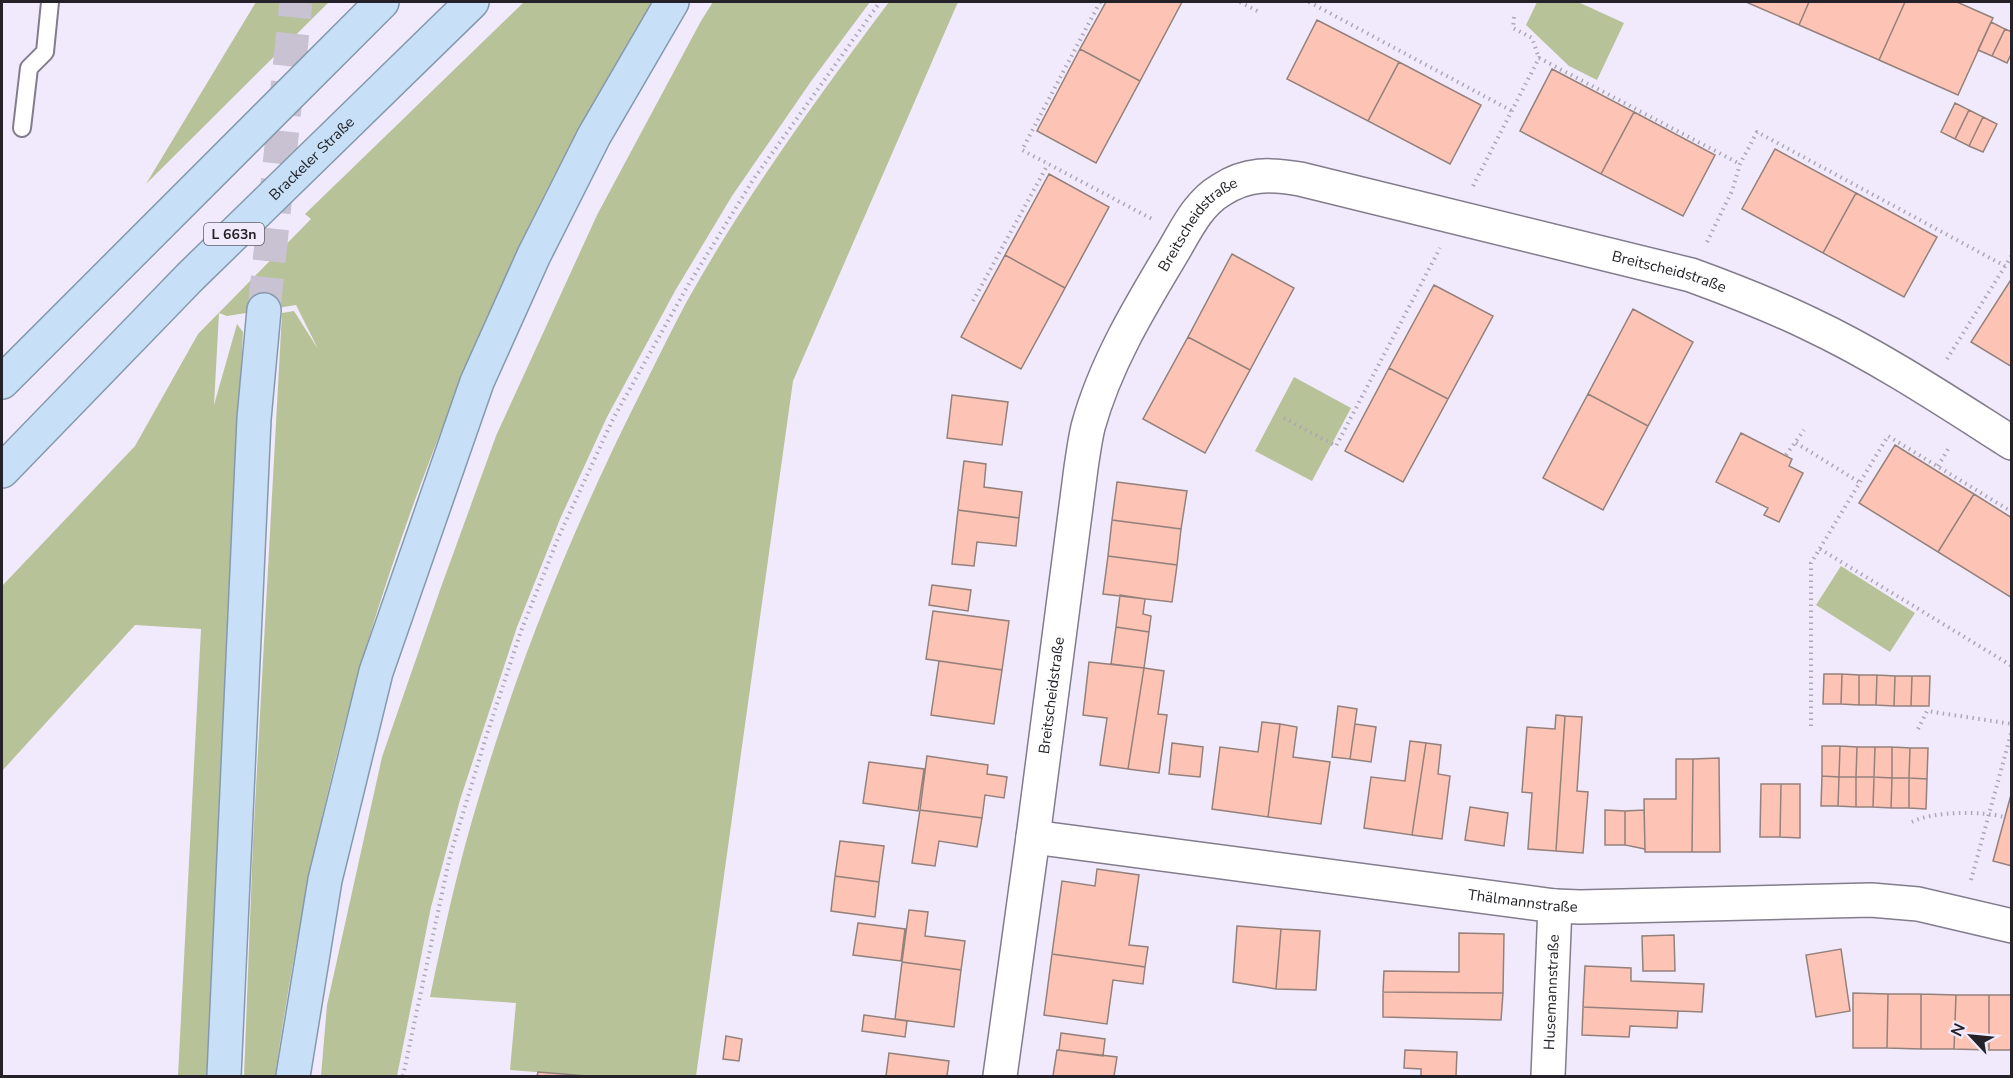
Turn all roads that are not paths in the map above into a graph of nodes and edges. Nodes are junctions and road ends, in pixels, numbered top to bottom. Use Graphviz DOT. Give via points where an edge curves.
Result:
graph roads {
  1 [pos="50,2"];
  2 [pos="382,2"];
  3 [pos="472,2"];
  4 [pos="672,2"];
  5 [pos="22,129"];
  6 [pos="264,310"];
  7 [pos="2,382"];
  8 [pos="2012,442"];
  9 [pos="2,471"];
  10 [pos="1033,837"];
  11 [pos="1555,906"];
  12 [pos="2012,926"];
  13 [pos="224,1077"];
  14 [pos="293,1077"];
  15 [pos="999,1077"];
  16 [pos="1548,1077"];
  1 -- 5 [label="lane" via="45,52 29,68"];
  2 -- 7 [label="highway"];
  3 -- 9 [label="highway, Brackeler Straße / L 663n" via="198,269"];
  4 -- 14 [label="highway" via="589,146 477,382 376,672 325,880"];
  6 -- 13 [label="highway" via="254,419"];
  8 -- 10 [label="street, Breitscheidstraße" via="1812,325 1691,275 1300,179 1254,176 1234,183 1219,191 1192,219 1110,365 1088,428"];
  10 -- 11 [label="street, Thälmannstraße"];
  10 -- 15 [label="street, Breitscheidstraße"];
  11 -- 12 [label="street, Thälmannstraße" via="1872,900 1918,904"];
  11 -- 16 [label="street, Husemannstraße"];
}
